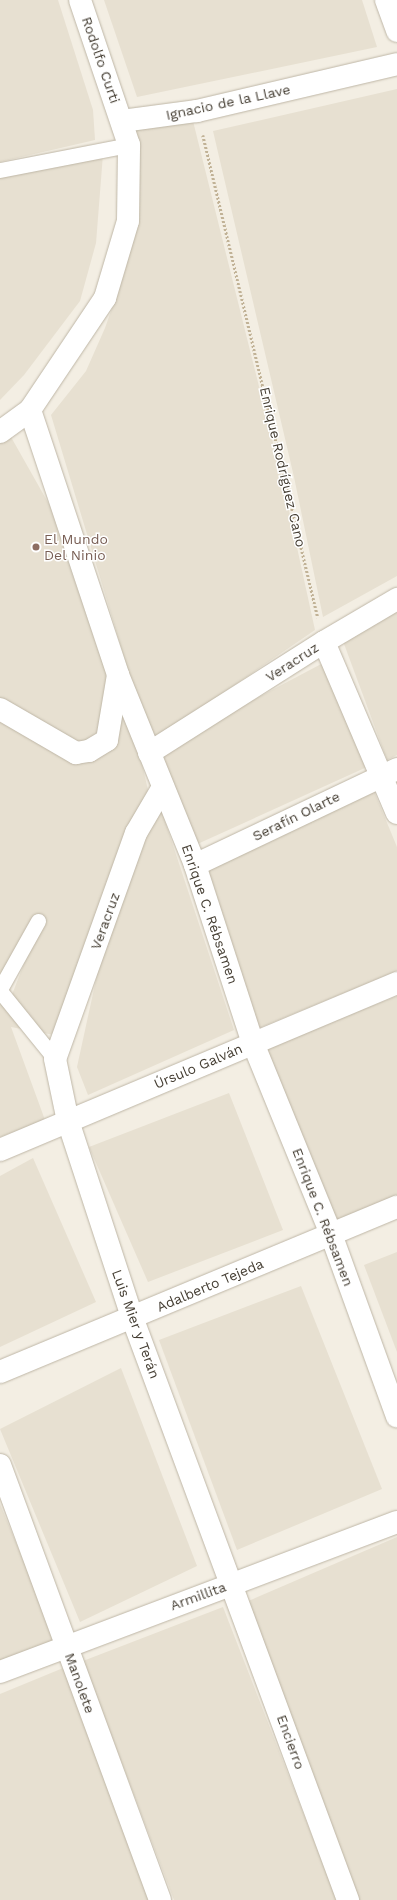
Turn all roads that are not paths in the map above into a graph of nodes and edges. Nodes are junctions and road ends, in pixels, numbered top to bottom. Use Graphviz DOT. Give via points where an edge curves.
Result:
graph roads {
  1 [pos="80,0"];
  2 [pos="386,0"];
  3 [pos="397,31"];
  4 [pos="397,64"];
  5 [pos="122,121"];
  6 [pos="129,146"];
  7 [pos="0,170"];
  8 [pos="30,410"];
  9 [pos="0,432"];
  10 [pos="397,599"];
  11 [pos="324,642"];
  12 [pos="118,675"];
  13 [pos="0,709"];
  14 [pos="149,753"];
  15 [pos="389,772"];
  16 [pos="163,788"];
  17 [pos="397,813"];
  18 [pos="195,865"];
  19 [pos="38,921"];
  20 [pos="397,983"];
  21 [pos="0,990"];
  22 [pos="253,1043"];
  23 [pos="55,1059"];
  24 [pos="68,1121"];
  25 [pos="0,1150"];
  26 [pos="397,1207"];
  27 [pos="331,1234"];
  28 [pos="132,1317"];
  29 [pos="0,1372"];
  30 [pos="397,1416"];
  31 [pos="0,1465"];
  32 [pos="397,1522"];
  33 [pos="233,1584"];
  34 [pos="66,1646"];
  35 [pos="0,1672"];
  36 [pos="160,1900"];
  37 [pos="348,1900"];
  1 -- 5 [label="street, Rodolfo Curti"];
  2 -- 3 [label="street"];
  4 -- 5 [label="street, Ignacio de la Llave" via="197,112"];
  5 -- 6 [label="street"];
  6 -- 7 [label="lane"];
  6 -- 8 [label="street" via="128,221 105,298"];
  8 -- 9 [label="street"];
  8 -- 12 [label="street, Enrique C. Rébsamen"];
  10 -- 11 [label="street, Veracruz"];
  11 -- 14 [label="street, Veracruz"];
  11 -- 15 [label="street"];
  12 -- 13 [label="street" via="106,740 89,751 76,753"];
  12 -- 14 [label="street, Enrique C. Rébsamen"];
  14 -- 16 [label="street, Enrique C. Rébsamen"];
  15 -- 17 [label="street"];
  15 -- 18 [label="street, Serafín Olarte"];
  16 -- 18 [label="street, Enrique C. Rébsamen"];
  16 -- 23 [label="street, Veracruz" via="136,833"];
  18 -- 22 [label="street, Enrique C. Rébsamen"];
  19 -- 21 [label="lane"];
  20 -- 22 [label="street, Úrsulo Galván"];
  21 -- 23 [label="lane"];
  22 -- 24 [label="street, Úrsulo Galván"];
  22 -- 27 [label="street, Enrique C. Rébsamen"];
  23 -- 24 [label="street, Luis Mier y Terán"];
  24 -- 25 [label="street, Úrsulo Galván"];
  24 -- 28 [label="street, Luis Mier y Terán"];
  26 -- 27 [label="street, Adalberto Tejeda"];
  27 -- 28 [label="street, Adalberto Tejeda"];
  27 -- 30 [label="street, Enrique C. Rébsamen"];
  28 -- 29 [label="street, Adalberto Tejeda"];
  28 -- 33 [label="street, Luis Mier y Terán"];
  31 -- 34 [label="street, Manolete"];
  32 -- 33 [label="street, Armillita"];
  33 -- 34 [label="street, Armillita"];
  33 -- 37 [label="street, Encierro"];
  34 -- 35 [label="street, Armillita"];
  34 -- 36 [label="street, Manolete"];
}
